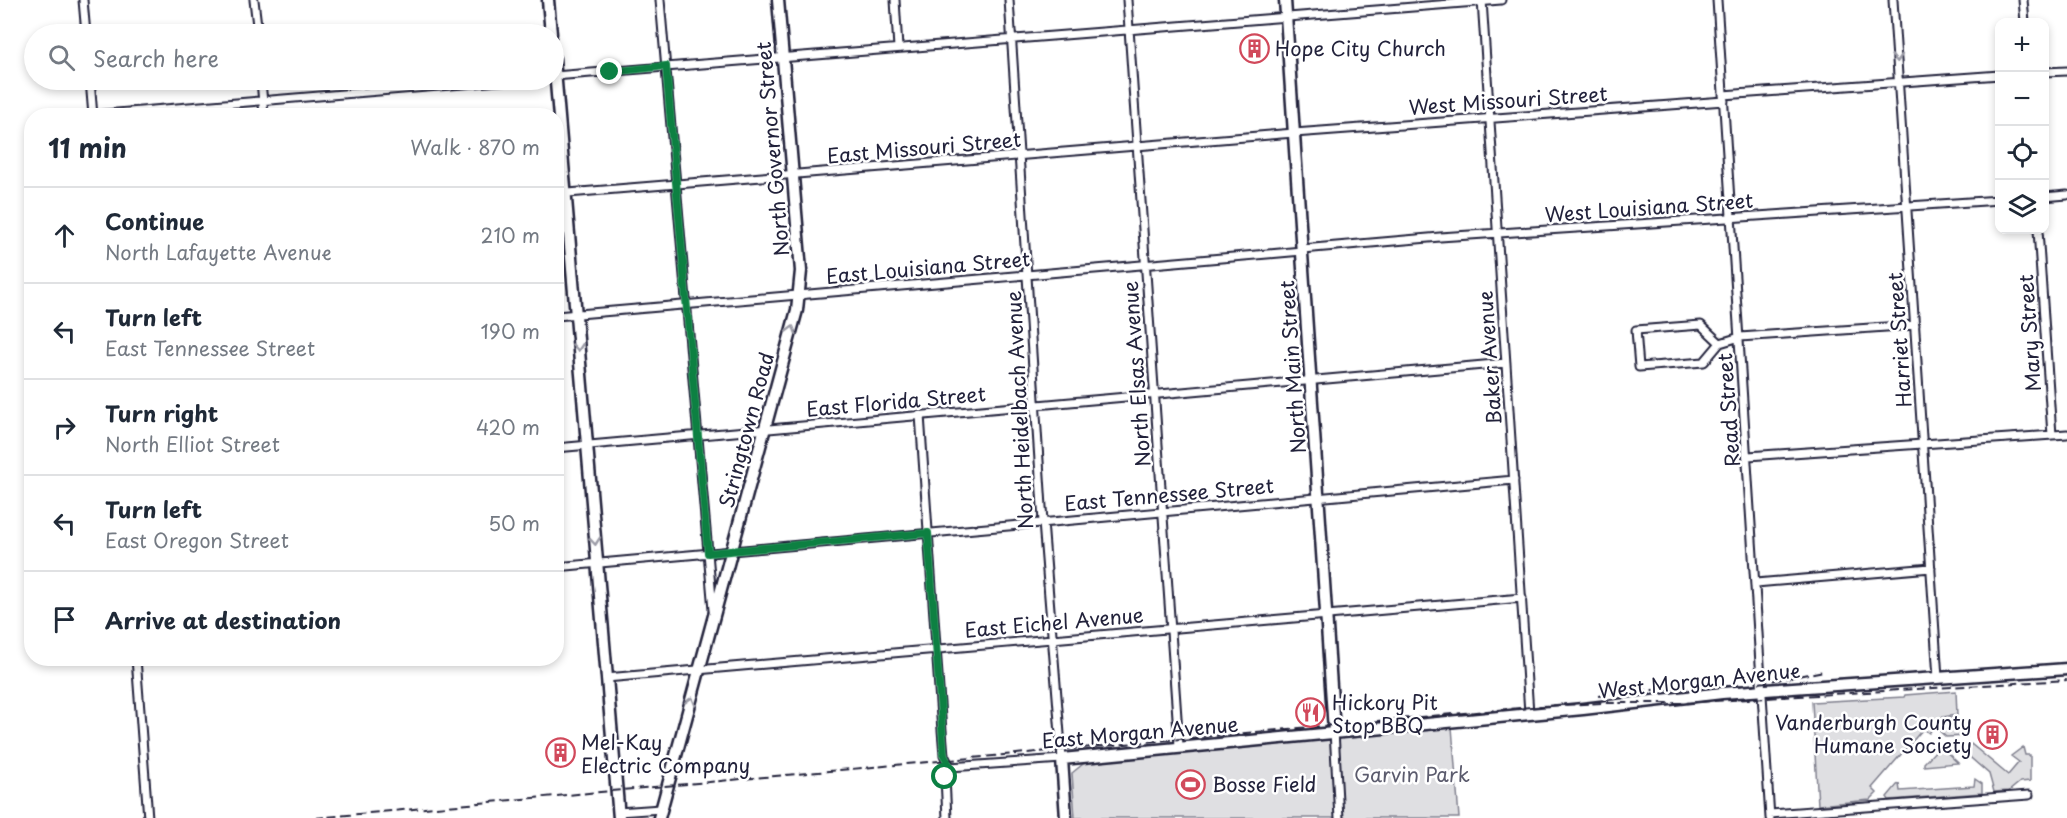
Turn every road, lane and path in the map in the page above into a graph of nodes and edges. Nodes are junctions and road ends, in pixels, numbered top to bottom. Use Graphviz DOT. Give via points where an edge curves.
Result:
graph roads {
  1 [pos="83,0"];
  2 [pos="254,0"];
  3 [pos="548,0"];
  4 [pos="660,0"];
  5 [pos="777,0"];
  6 [pos="895,0"];
  7 [pos="1009,0"];
  8 [pos="1128,0"];
  9 [pos="1285,0"];
  10 [pos="1502,0"];
  11 [pos="1717,0"];
  12 [pos="1893,0"];
  13 [pos="2024,0"];
  14 [pos="1482,1"];
  15 [pos="1286,16"];
  16 [pos="2025,18"];
  17 [pos="85,24"];
  18 [pos="257,24"];
  19 [pos="550,24"];
  20 [pos="1130,29"];
  21 [pos="1012,39"];
  22 [pos="898,48"];
  23 [pos="783,57"];
  24 [pos="666,66"];
  25 [pos="2067,71"];
  26 [pos="2049,72"];
  27 [pos="564,75"];
  28 [pos="1995,75"];
  29 [pos="1899,82"];
  30 [pos="91,90"];
  31 [pos="262,90"];
  32 [pos="388,90"];
  33 [pos="555,90"];
  34 [pos="1724,98"];
  35 [pos="263,100"];
  36 [pos="92,108"];
  37 [pos="172,108"];
  38 [pos="264,108"];
  39 [pos="556,108"];
  40 [pos="1490,118"];
  41 [pos="1294,133"];
  42 [pos="1138,146"];
  43 [pos="1020,155"];
  44 [pos="792,174"];
  45 [pos="676,184"];
  46 [pos="564,194"];
  47 [pos="2067,195"];
  48 [pos="2049,197"];
  49 [pos="1995,200"];
  50 [pos="1907,206"];
  51 [pos="564,218"];
  52 [pos="1732,218"];
  53 [pos="1497,234"];
  54 [pos="2038,234"];
  55 [pos="1302,250"];
  56 [pos="1146,265"];
  57 [pos="1029,275"];
  58 [pos="800,295"];
  59 [pos="686,305"];
  60 [pos="576,314"];
  61 [pos="564,315"];
  62 [pos="1915,325"];
  63 [pos="1740,337"];
  64 [pos="1720,343"];
  65 [pos="1506,363"];
  66 [pos="1311,380"];
  67 [pos="1154,394"];
  68 [pos="1037,405"];
  69 [pos="920,415"];
  70 [pos="766,429"];
  71 [pos="2067,434"];
  72 [pos="698,435"];
  73 [pos="2052,435"];
  74 [pos="587,445"];
  75 [pos="1923,445"];
  76 [pos="564,447"];
  77 [pos="1748,456"];
  78 [pos="1514,480"];
  79 [pos="1318,497"];
  80 [pos="1162,511"];
  81 [pos="1043,522"];
  82 [pos="928,533"];
  83 [pos="732,550"];
  84 [pos="708,553"];
  85 [pos="597,563"];
  86 [pos="564,566"];
  87 [pos="1931,568"];
  88 [pos="1756,583"];
  89 [pos="1522,598"];
  90 [pos="1326,615"];
  91 [pos="714,616"];
  92 [pos="1170,629"];
  93 [pos="1053,639"];
  94 [pos="936,649"];
  95 [pos="137,666"];
  96 [pos="2067,669"];
  97 [pos="700,670"];
  98 [pos="606,678"];
  99 [pos="1938,678"];
  100 [pos="1763,690"];
  101 [pos="1530,713"];
  102 [pos="1334,731"];
  103 [pos="1179,747"];
  104 [pos="1062,759"];
  105 [pos="950,767"];
  106 [pos="2029,795"];
  107 [pos="660,813"];
  108 [pos="618,815"];
  109 [pos="1770,816"];
  110 [pos="148,818"];
  111 [pos="946,818"];
  112 [pos="1066,818"];
  113 [pos="1339,818"];
  1 -- 17 [label="street"];
  2 -- 18 [label="street"];
  3 -- 19 [label="street"];
  4 -- 24 [label="street"];
  5 -- 23 [label="street, North Governor Street"];
  6 -- 22 [label="street"];
  7 -- 21 [label="street, North Heidelbach Avenue"];
  8 -- 20 [label="street, North Elsas Avenue"];
  9 -- 15 [label="street, North Main Street"];
  10 -- 14 [label="street"];
  11 -- 34 [label="street, Read Street"];
  12 -- 29 [label="street, Harriet Street, one-way"];
  13 -- 16 [label="street"];
  14 -- 15 [label="street"];
  14 -- 40 [label="street, Baker Avenue"];
  15 -- 20 [label="street"];
  15 -- 41 [label="street, North Main Street"];
  20 -- 21 [label="street"];
  20 -- 42 [label="street, North Elsas Avenue"];
  21 -- 22 [label="street"];
  21 -- 43 [label="street, North Heidelbach Avenue"];
  22 -- 23 [label="street"];
  23 -- 24 [label="street"];
  23 -- 44 [label="street, North Governor Street"];
  24 -- 27 [label="street"];
  24 -- 45 [label="street"];
  25 -- 26 [label="street"];
  28 -- 29 [label="street, West Missouri Street"];
  29 -- 34 [label="street, West Missouri Street"];
  29 -- 50 [label="street, Harriet Street"];
  30 -- 36 [label="street"];
  31 -- 35 [label="street"];
  32 -- 35 [label="street"];
  33 -- 39 [label="street"];
  34 -- 40 [label="street, West Missouri Street"];
  34 -- 52 [label="street, Read Street"];
  35 -- 37 [label="street"];
  35 -- 38 [label="street"];
  40 -- 41 [label="street, West Missouri Street"];
  40 -- 53 [label="street, Baker Avenue"];
  41 -- 42 [label="street, East Missouri Street"];
  41 -- 55 [label="street, North Main Street"];
  42 -- 43 [label="street, East Missouri Street"];
  42 -- 56 [label="street, North Elsas Avenue"];
  43 -- 44 [label="street, East Missouri Street"];
  43 -- 57 [label="street, North Heidelbach Avenue"];
  44 -- 45 [label="street, East Missouri Street"];
  44 -- 58 [label="street, North Governor Street"];
  45 -- 46 [label="street, East Missouri Street"];
  45 -- 59 [label="street"];
  47 -- 48 [label="street"];
  49 -- 50 [label="street, West Louisiana Street"];
  50 -- 52 [label="street, West Louisiana Street"];
  50 -- 62 [label="street, Harriet Street"];
  51 -- 60 [label="street"];
  52 -- 53 [label="street, West Louisiana Street"];
  52 -- 63 [label="street, Read Street"];
  53 -- 55 [label="street, West Louisiana Street"];
  53 -- 65 [label="street, Baker Avenue"];
  54 -- 73 [label="street, Mary Street"];
  55 -- 56 [label="street, East Louisiana Street"];
  55 -- 66 [label="street, North Main Street"];
  56 -- 57 [label="street, East Louisiana Street"];
  56 -- 67 [label="street, North Elsas Avenue"];
  57 -- 58 [label="street, East Louisiana Street"];
  57 -- 68 [label="street, North Heidelbach Avenue"];
  58 -- 59 [label="street, East Louisiana Street"];
  70 -- 58 [label="street, Stringtown Road, one-way"];
  59 -- 60 [label="street, East Louisiana Street"];
  59 -- 72 [label="street"];
  60 -- 61 [label="street, East Louisiana Street"];
  60 -- 74 [label="street, one-way"];
  62 -- 63 [label="street"];
  62 -- 75 [label="street, Harriet Street"];
  63 -- 64 [label="street"];
  63 -- 77 [label="street, Read Street"];
  64 -- 64 [label="street" via="1701,325 1636,330 1639,367 1704,362"];
  65 -- 66 [label="street, East Florida Street"];
  65 -- 78 [label="street, Baker Avenue"];
  66 -- 67 [label="street, East Florida Street"];
  66 -- 79 [label="street, North Main Street"];
  67 -- 68 [label="street, East Florida Street"];
  67 -- 80 [label="street, North Elsas Avenue"];
  68 -- 69 [label="street, East Florida Street"];
  68 -- 81 [label="street, North Heidelbach Avenue"];
  69 -- 70 [label="street, East Florida Street"];
  69 -- 82 [label="street"];
  70 -- 72 [label="street, East Florida Street"];
  70 -- 83 [label="street, Stringtown Road"];
  71 -- 73 [label="street"];
  72 -- 74 [label="street, East Florida Street"];
  72 -- 84 [label="street"];
  73 -- 75 [label="street"];
  74 -- 76 [label="street, East Florida Street"];
  74 -- 85 [label="street, one-way"];
  75 -- 77 [label="street"];
  75 -- 87 [label="street, Harriet Street"];
  77 -- 88 [label="street, Read Street"];
  78 -- 79 [label="street, East Tennessee Street"];
  78 -- 89 [label="street, Baker Avenue"];
  79 -- 80 [label="street, East Tennessee Street"];
  79 -- 90 [label="street, North Main Street"];
  80 -- 81 [label="street, East Tennessee Street"];
  80 -- 92 [label="street, North Elsas Avenue"];
  81 -- 82 [label="street, East Tennessee Street"];
  81 -- 93 [label="street, North Heidelbach Avenue"];
  82 -- 83 [label="street, East Tennessee Street"];
  82 -- 94 [label="street"];
  83 -- 84 [label="street, East Tennessee Street"];
  83 -- 91 [label="street, Stringtown Road"];
  84 -- 85 [label="street, East Tennessee Street"];
  84 -- 91 [label="street"];
  85 -- 86 [label="street, East Tennessee Street"];
  85 -- 98 [label="street"];
  87 -- 88 [label="street"];
  87 -- 99 [label="street, Harriet Street"];
  88 -- 100 [label="street, Read Street"];
  89 -- 90 [label="street, East Eichel Avenue"];
  89 -- 101 [label="street, Baker Avenue"];
  90 -- 92 [label="street, East Eichel Avenue"];
  90 -- 102 [label="street, North Main Street"];
  91 -- 97 [label="street, Stringtown Road"];
  92 -- 93 [label="street, East Eichel Avenue"];
  92 -- 103 [label="street, North Elsas Avenue"];
  93 -- 94 [label="street, East Eichel Avenue"];
  93 -- 104 [label="street, North Heidelbach Avenue"];
  94 -- 97 [label="street, East Eichel Avenue"];
  94 -- 105 [label="street" via="944,755"];
  95 -- 110 [label="street"];
  96 -- 99 [label="street, West Morgan Avenue"];
  97 -- 98 [label="street, East Eichel Avenue"];
  107 -- 97 [label="street, Stringtown Road, one-way"];
  98 -- 108 [label="street"];
  99 -- 100 [label="street, West Morgan Avenue"];
  100 -- 101 [label="street, West Morgan Avenue"];
  100 -- 109 [label="street, Read Street"];
  101 -- 102 [label="street, West Morgan Avenue"];
  102 -- 103 [label="street, East Morgan Avenue"];
  102 -- 113 [label="street"];
  103 -- 104 [label="street, East Morgan Avenue"];
  104 -- 105 [label="street, East Morgan Avenue"];
  104 -- 112 [label="street, North Heidelbach Avenue"];
  105 -- 111 [label="street" via="945,777"];
  106 -- 109 [label="street"];
  107 -- 108 [label="street"];
}
